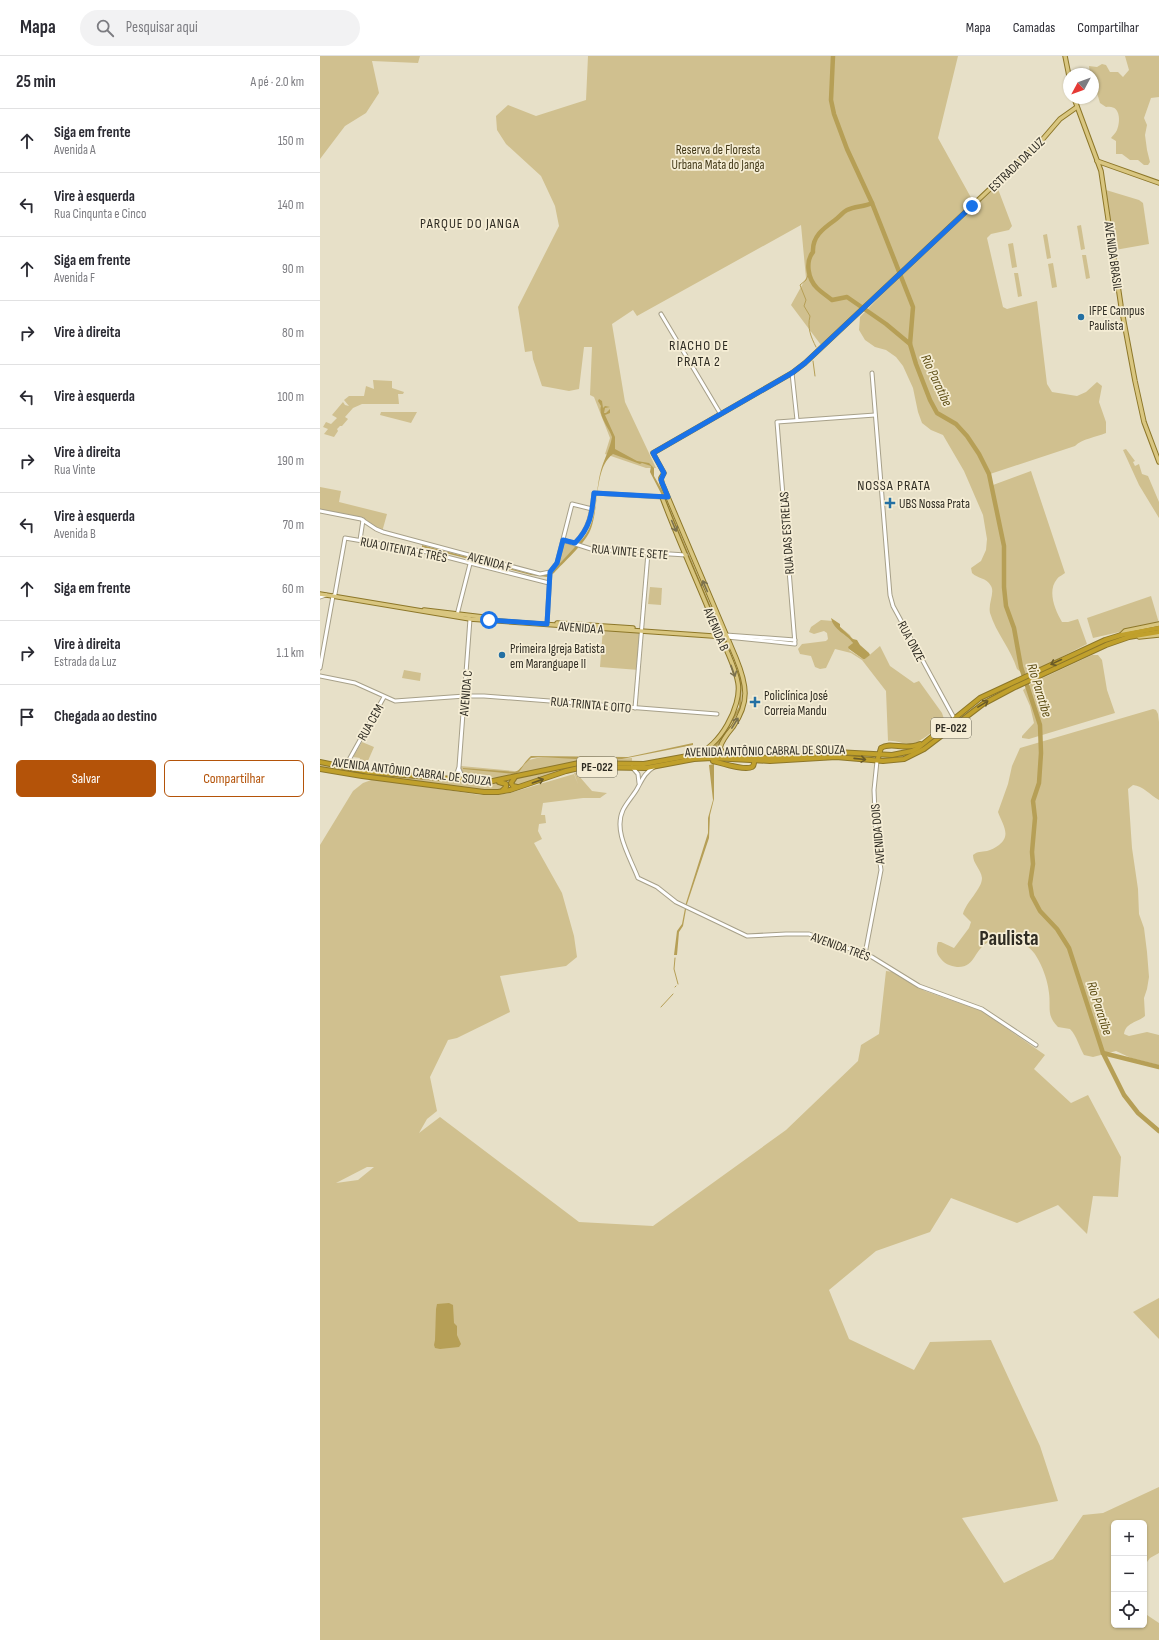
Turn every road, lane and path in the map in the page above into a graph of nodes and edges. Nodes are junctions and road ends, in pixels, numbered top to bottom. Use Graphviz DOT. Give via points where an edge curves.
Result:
graph roads {
  1 [pos="1065,56"];
  2 [pos="1067,68"];
  3 [pos="1076,104"];
  4 [pos="1077,107"];
  5 [pos="1097,161"];
  6 [pos="1159,183"];
  7 [pos="661,314"];
  8 [pos="792,373"];
  9 [pos="872,373"];
  10 [pos="720,413"];
  11 [pos="875,415"];
  12 [pos="797,420"];
  13 [pos="1159,462"];
  14 [pos="664,473"];
  15 [pos="662,497"];
  16 [pos="668,497"];
  17 [pos="592,508"];
  18 [pos="320,511"];
  19 [pos="363,520"];
  20 [pos="360,540"];
  21 [pos="563,540"];
  22 [pos="575,544"];
  23 [pos="648,553"];
  24 [pos="686,555"];
  25 [pos="472,556"];
  26 [pos="471,562"];
  27 [pos="550,573"];
  28 [pos="549,583"];
  29 [pos="320,593"];
  30 [pos="326,595"];
  31 [pos="334,595"];
  32 [pos="320,597"];
  33 [pos="457,616"];
  34 [pos="470,619"];
  35 [pos="547,623"];
  36 [pos="1159,624"];
  37 [pos="1159,628"];
  38 [pos="641,630"];
  39 [pos="1159,633"];
  40 [pos="1121,635"];
  41 [pos="720,636"];
  42 [pos="726,636"];
  43 [pos="795,642"];
  44 [pos="321,652"];
  45 [pos="320,668"];
  46 [pos="320,676"];
  47 [pos="1027,679"];
  48 [pos="1019,682"];
  49 [pos="465,696"];
  50 [pos="384,697"];
  51 [pos="635,708"];
  52 [pos="961,713"];
  53 [pos="717,714"];
  54 [pos="954,718"];
  55 [pos="967,718"];
  56 [pos="928,740"];
  57 [pos="693,755"];
  58 [pos="879,755"];
  59 [pos="725,756"];
  60 [pos="704,759"];
  61 [pos="754,759"];
  62 [pos="877,761"];
  63 [pos="320,762"];
  64 [pos="655,766"];
  65 [pos="459,767"];
  66 [pos="344,768"];
  67 [pos="632,768"];
  68 [pos="320,769"];
  69 [pos="515,777"];
  70 [pos="452,779"];
  71 [pos="470,780"];
  72 [pos="493,781"];
  73 [pos="640,784"];
  74 [pos="518,787"];
  75 [pos="501,791"];
  76 [pos="865,954"];
  77 [pos="1036,1045"];
  1 -- 2 [label="main road"];
  3 -- 4 [label="main road, AVENIDA BRASIL"];
  4 -- 5 [label="main road, AVENIDA BRASIL"];
  4 -- 8 [label="main road, ESTRADA DA LUZ" via="1060,119 1042,140"];
  5 -- 6 [label="main road"];
  5 -- 13 [label="main road, AVENIDA BRASIL" via="1106,199 1135,381 1144,422"];
  7 -- 10 [label="street"];
  8 -- 10 [label="main road, ESTRADA DA LUZ"];
  8 -- 12 [label="street"];
  9 -- 11 [label="street, RUA ONZE"];
  10 -- 14 [label="main road, ESTRADA DA LUZ" via="653,453"];
  11 -- 12 [label="street"];
  11 -- 54 [label="street, RUA ONZE" via="890,595 893,606"];
  12 -- 43 [label="street, RUA DAS ESTRELAS" via="777,422"];
  14 -- 16 [label="main road, AVENIDA B" via="661,480"];
  15 -- 16 [label="main road"];
  15 -- 17 [label="street" via="596,493"];
  15 -- 24 [label="main road, AVENIDA B, one-way"];
  42 -- 16 [label="main road, AVENIDA B, one-way"];
  17 -- 21 [label="street" via="572,504"];
  17 -- 22 [label="street" via="586,530"];
  18 -- 19 [label="street"];
  19 -- 20 [label="street"];
  19 -- 27 [label="street, AVENIDA F" via="382,532 540,574"];
  20 -- 26 [label="street, RUA OITENTA E TRÊS"];
  20 -- 31 [label="street, RUA OITENTA E TRÊS" via="345,538"];
  21 -- 22 [label="street, RUA VINTE E SETE"];
  21 -- 27 [label="street" via="557,563"];
  22 -- 23 [label="street, RUA VINTE E SETE" via="591,549"];
  23 -- 24 [label="street, RUA VINTE E SETE"];
  23 -- 38 [label="street"];
  24 -- 41 [label="main road, AVENIDA B"];
  25 -- 26 [label="street"];
  26 -- 28 [label="street, RUA OITENTA E TRÊS"];
  26 -- 33 [label="street"];
  27 -- 28 [label="street"];
  28 -- 35 [label="street"];
  29 -- 30 [label="main road, AVENIDA A"];
  29 -- 31 [label="main road, AVENIDA A"];
  30 -- 31 [label="main road, AVENIDA A"];
  30 -- 32 [label="street"];
  31 -- 33 [label="main road, AVENIDA A"];
  31 -- 44 [label="street"];
  33 -- 34 [label="main road, AVENIDA A"];
  33 -- 35 [label="main road, AVENIDA A"];
  34 -- 35 [label="main road, AVENIDA A"];
  34 -- 49 [label="street, AVENIDA C"];
  35 -- 38 [label="main road, AVENIDA A"];
  36 -- 40 [label="main road, PE-022" via="1125,631"];
  37 -- 40 [label="highway, AVENIDA ANTÔNIO CABRAL DE SOUZA / PE-022"];
  38 -- 41 [label="main road, AVENIDA A"];
  38 -- 51 [label="street"];
  39 -- 47 [label="highway, AVENIDA ANTÔNIO CABRAL DE SOUZA / PE-022" via="1130,637 1106,645"];
  40 -- 47 [label="highway, AVENIDA ANTÔNIO CABRAL DE SOUZA / PE-022, one-way" via="1100,642"];
  41 -- 42 [label="main road, AVENIDA A"];
  41 -- 57 [label="main road, AVENIDA B, one-way" via="737,681 738,701 728,723 710,747"];
  42 -- 43 [label="street, AVENIDA A"];
  59 -- 42 [label="main road, AVENIDA B, one-way" via="720,750 720,745 741,713 746,696 742,673"];
  44 -- 45 [label="street"];
  46 -- 50 [label="street, RUA TRINTA E OITO" via="355,682"];
  47 -- 48 [label="highway, AVENIDA ANTÔNIO CABRAL DE SOUZA / PE-022"];
  48 -- 52 [label="highway, AVENIDA ANTÔNIO CABRAL DE SOUZA / PE-022" via="980,698"];
  55 -- 48 [label="highway, AVENIDA ANTÔNIO CABRAL DE SOUZA / PE-022, one-way" via="983,704"];
  49 -- 50 [label="street, RUA TRINTA E OITO" via="395,701"];
  49 -- 51 [label="street, RUA TRINTA E OITO"];
  49 -- 65 [label="street, AVENIDA C"];
  50 -- 66 [label="street, RUA CEM"];
  51 -- 53 [label="street, RUA TRINTA E OITO"];
  52 -- 54 [label="highway, AVENIDA ANTÔNIO CABRAL DE SOUZA / PE-022"];
  52 -- 55 [label="highway"];
  54 -- 56 [label="highway, AVENIDA ANTÔNIO CABRAL DE SOUZA / PE-022"];
  55 -- 62 [label="highway, AVENIDA ANTÔNIO CABRAL DE SOUZA / PE-022" via="914,755 900,760"];
  56 -- 58 [label="highway, AVENIDA ANTÔNIO CABRAL DE SOUZA / PE-022" via="912,751"];
  56 -- 58 [label="highway" via="908,748 887,745 881,748"];
  57 -- 59 [label="highway, AVENIDA ANTÔNIO CABRAL DE SOUZA / PE-022"];
  57 -- 69 [label="highway, AVENIDA ANTÔNIO CABRAL DE SOUZA / PE-022" via="644,764 579,763"];
  58 -- 61 [label="highway, AVENIDA ANTÔNIO CABRAL DE SOUZA / PE-022" via="836,752"];
  58 -- 62 [label="highway"];
  59 -- 61 [label="highway, AVENIDA ANTÔNIO CABRAL DE SOUZA / PE-022"];
  60 -- 61 [label="highway, AVENIDA ANTÔNIO CABRAL DE SOUZA / PE-022"];
  60 -- 61 [label="highway" via="745,768 752,767"];
  60 -- 64 [label="highway, AVENIDA ANTÔNIO CABRAL DE SOUZA / PE-022"];
  61 -- 62 [label="highway, AVENIDA ANTÔNIO CABRAL DE SOUZA / PE-022, one-way" via="836,757"];
  62 -- 76 [label="street, AVENIDA DOIS" via="874,790 876,835 881,865"];
  63 -- 66 [label="highway, AVENIDA ANTÔNIO CABRAL DE SOUZA / PE-022"];
  64 -- 67 [label="highway, AVENIDA ANTÔNIO CABRAL DE SOUZA / PE-022"];
  64 -- 73 [label="street"];
  65 -- 70 [label="street"];
  65 -- 71 [label="street" via="461,774"];
  66 -- 70 [label="highway, AVENIDA ANTÔNIO CABRAL DE SOUZA / PE-022"];
  67 -- 73 [label="street" via="638,774"];
  74 -- 67 [label="highway, AVENIDA ANTÔNIO CABRAL DE SOUZA / PE-022, one-way" via="584,767"];
  68 -- 75 [label="highway, AVENIDA ANTÔNIO CABRAL DE SOUZA / PE-022" via="484,792"];
  69 -- 72 [label="highway, AVENIDA ANTÔNIO CABRAL DE SOUZA / PE-022"];
  69 -- 74 [label="highway" via="512,784"];
  70 -- 71 [label="highway, AVENIDA ANTÔNIO CABRAL DE SOUZA / PE-022"];
  71 -- 72 [label="highway, AVENIDA ANTÔNIO CABRAL DE SOUZA / PE-022"];
  72 -- 75 [label="highway" via="506,784 505,789"];
  73 -- 76 [label="street, AVENIDA TRÊS" via="623,809 619,820 622,837 638,878 657,887 682,905 747,936 810,934"];
  74 -- 75 [label="highway, AVENIDA ANTÔNIO CABRAL DE SOUZA / PE-022"];
  76 -- 77 [label="street, AVENIDA TRÊS" via="919,986 982,1009"];
}
